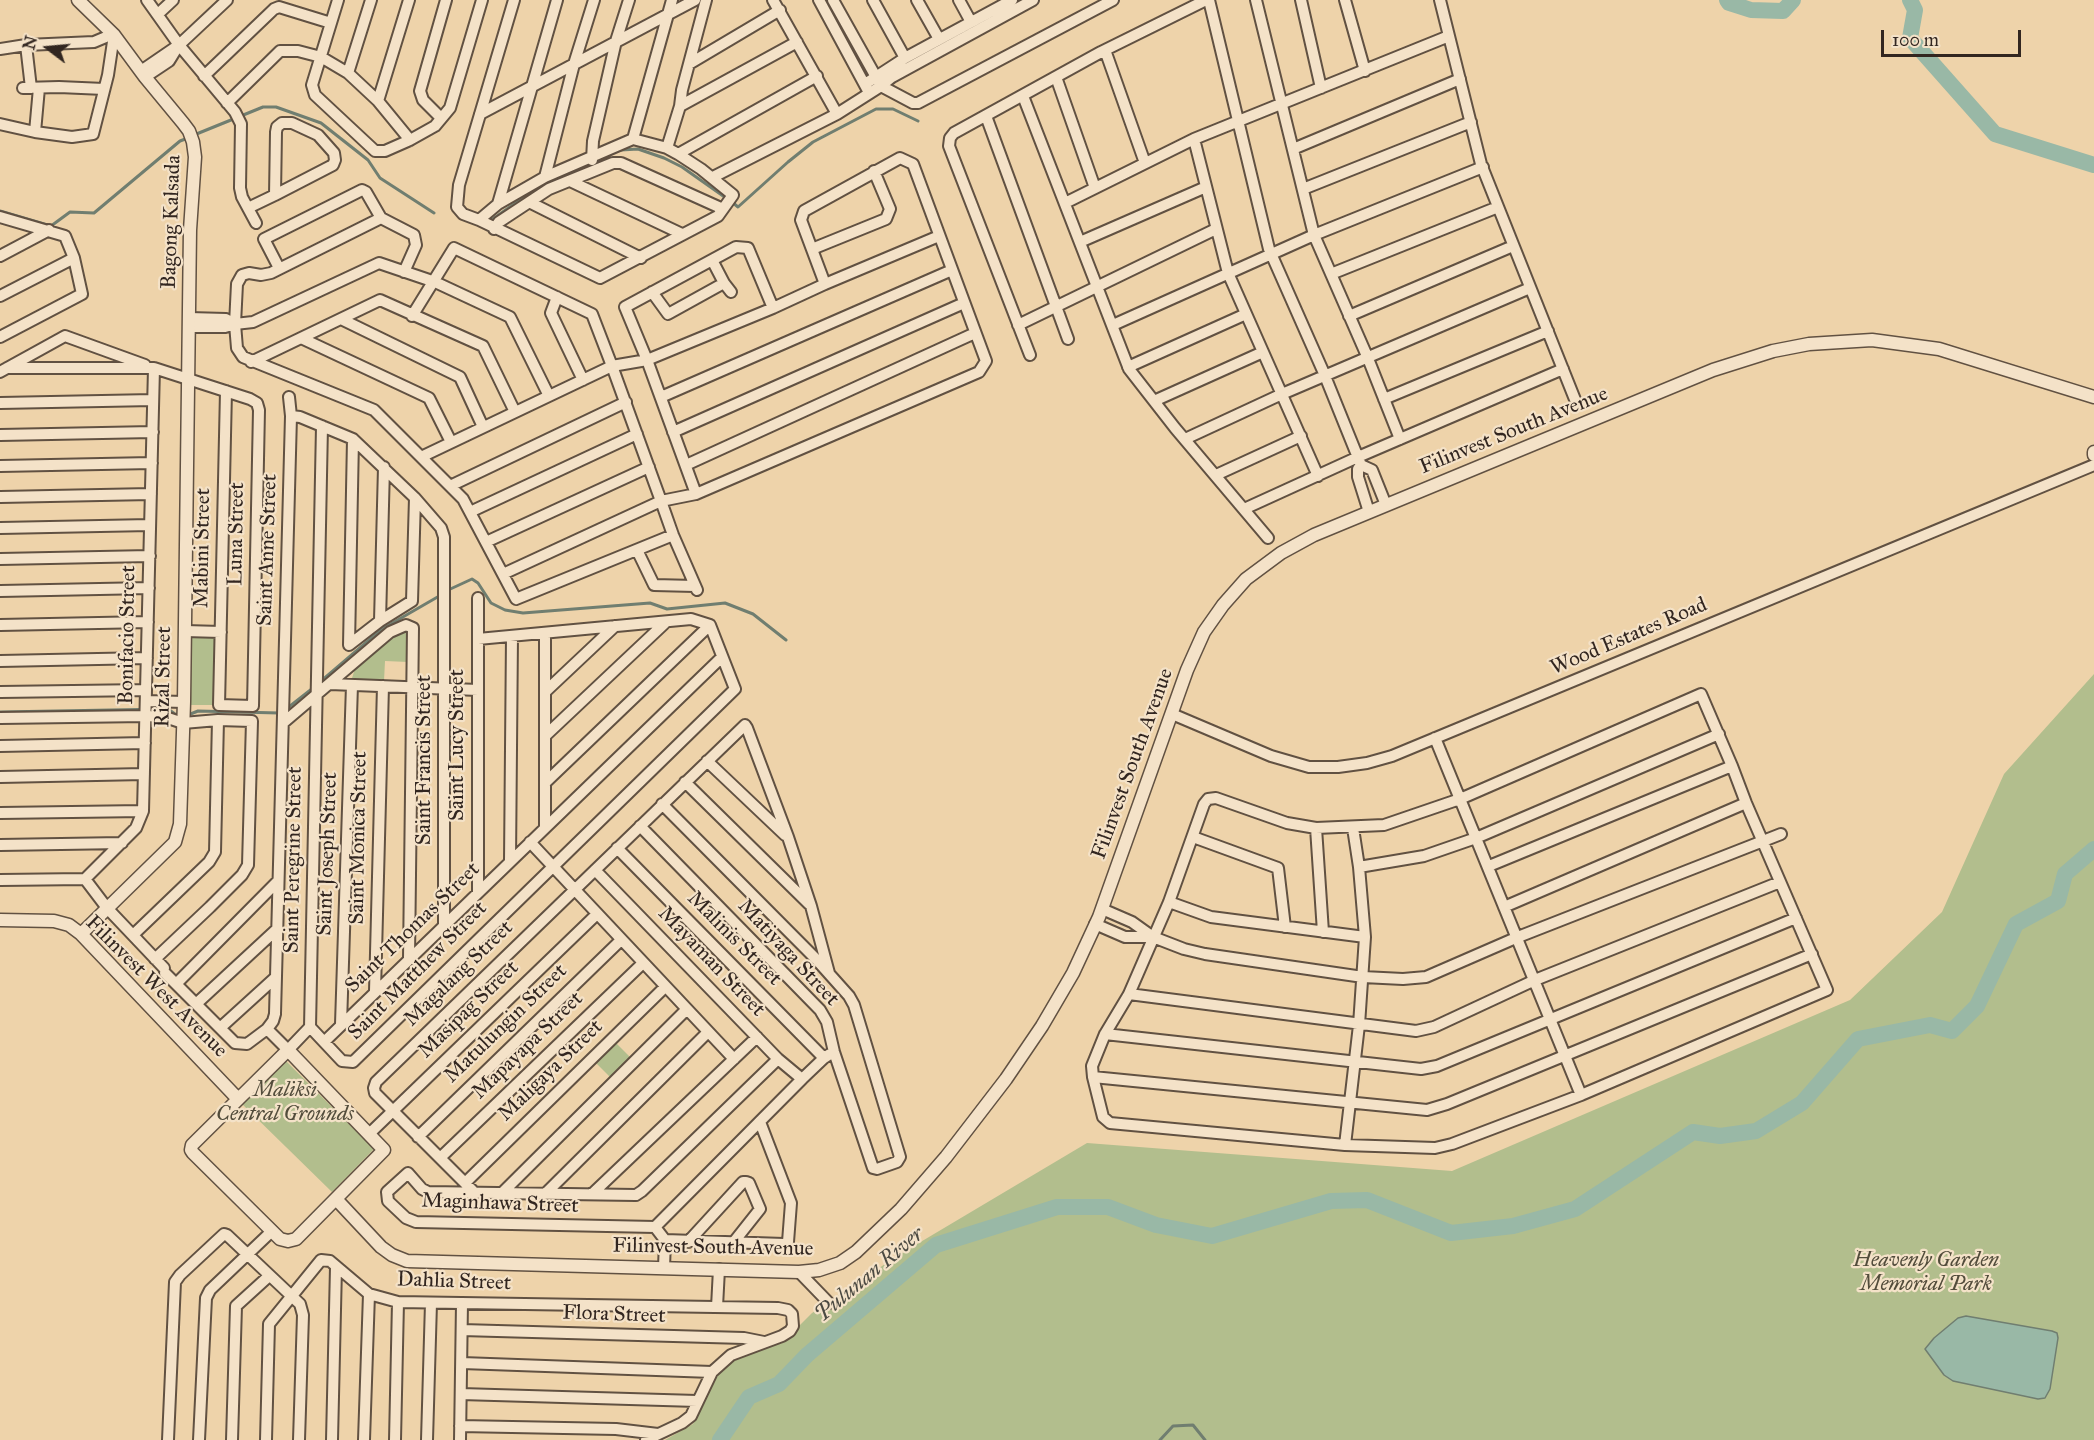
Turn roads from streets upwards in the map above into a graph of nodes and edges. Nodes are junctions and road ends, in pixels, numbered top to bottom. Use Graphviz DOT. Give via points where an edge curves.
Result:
graph roads {
  1 [pos="78,0"];
  2 [pos="147,0"];
  3 [pos="173,0"];
  4 [pos="226,0"];
  5 [pos="338,0"];
  6 [pos="371,0"];
  7 [pos="409,0"];
  8 [pos="446,0"];
  9 [pos="482,0"];
  10 [pos="514,0"];
  11 [pos="557,0"];
  12 [pos="594,0"];
  13 [pos="629,0"];
  14 [pos="672,0"];
  15 [pos="695,0"];
  16 [pos="706,0"];
  17 [pos="773,0"];
  18 [pos="819,0"];
  19 [pos="832,0"];
  20 [pos="873,0"];
  21 [pos="918,0"];
  22 [pos="958,0"];
  23 [pos="1033,0"];
  24 [pos="1113,0"];
  25 [pos="1208,0"];
  26 [pos="1256,0"];
  27 [pos="1300,0"];
  28 [pos="1346,0"];
  29 [pos="1440,0"];
  30 [pos="1006,2"];
  31 [pos="780,10"];
  32 [pos="158,14"];
  33 [pos="668,14"];
  34 [pos="971,22"];
  35 [pos="331,23"];
  36 [pos="113,34"];
  37 [pos="1449,36"];
  38 [pos="939,39"];
  39 [pos="616,41"];
  40 [pos="798,42"];
  41 [pos="26,45"];
  42 [pos="179,45"];
  43 [pos="0,49"];
  44 [pos="1105,50"];
  45 [pos="321,57"];
  46 [pos="905,58"];
  47 [pos="574,64"];
  48 [pos="689,64"];
  49 [pos="1365,70"];
  50 [pos="348,73"];
  51 [pos="143,74"];
  52 [pos="204,76"];
  53 [pos="817,76"];
  54 [pos="1056,77"];
  55 [pos="1460,79"];
  56 [pos="878,81"];
  57 [pos="531,87"];
  58 [pos="31,88"];
  59 [pos="1321,88"];
  60 [pos="104,89"];
  61 [pos="867,89"];
  62 [pos="1023,96"];
  63 [pos="378,101"];
  64 [pos="226,103"];
  65 [pos="1282,104"];
  66 [pos="680,106"];
  67 [pos="480,114"];
  68 [pos="837,114"];
  69 [pos="986,116"];
  70 [pos="441,118"];
  71 [pos="1238,122"];
  72 [pos="1471,122"];
  73 [pos="0,124"];
  74 [pos="35,132"];
  75 [pos="633,139"];
  76 [pos="1194,139"];
  77 [pos="410,140"];
  78 [pos="667,148"];
  79 [pos="1293,149"];
  80 [pos="678,154"];
  81 [pos="592,162"];
  82 [pos="1145,163"];
  83 [pos="1483,167"];
  84 [pos="874,171"];
  85 [pos="545,177"];
  86 [pos="713,177"];
  87 [pos="570,181"];
  88 [pos="1206,187"];
  89 [pos="1095,188"];
  90 [pos="1303,189"];
  91 [pos="275,195"];
  92 [pos="529,202"];
  93 [pos="727,203"];
  94 [pos="1065,203"];
  95 [pos="498,204"];
  96 [pos="1498,207"];
  97 [pos="248,208"];
  98 [pos="0,217"];
  99 [pos="381,218"];
  100 [pos="479,220"];
  101 [pos="256,223"];
  102 [pos="494,229"];
  103 [pos="1216,229"];
  104 [pos="49,230"];
  105 [pos="682,234"];
  106 [pos="1314,235"];
  107 [pos="939,236"];
  108 [pos="1080,242"];
  109 [pos="1513,246"];
  110 [pos="812,249"];
  111 [pos="1271,254"];
  112 [pos="0,256"];
  113 [pos="74,258"];
  114 [pos="640,258"];
  115 [pos="712,260"];
  116 [pos="279,268"];
  117 [pos="952,270"];
  118 [pos="404,272"];
  119 [pos="1228,273"];
  120 [pos="1331,274"];
  121 [pos="435,282"];
  122 [pos="825,284"];
  123 [pos="1098,287"];
  124 [pos="1530,288"];
  125 [pos="652,292"];
  126 [pos="0,296"];
  127 [pos="557,297"];
  128 [pos="964,303"];
  129 [pos="1056,307"];
  130 [pos="773,308"];
  131 [pos="1246,314"];
  132 [pos="412,316"];
  133 [pos="1349,316"];
  134 [pos="340,319"];
  135 [pos="189,322"];
  136 [pos="236,324"];
  137 [pos="1018,325"];
  138 [pos="1113,326"];
  139 [pos="1548,331"];
  140 [pos="975,333"];
  141 [pos="0,337"];
  142 [pos="301,338"];
  143 [pos="1068,339"];
  144 [pos="1263,352"];
  145 [pos="1030,355"];
  146 [pos="1368,357"];
  147 [pos="647,360"];
  148 [pos="251,362"];
  149 [pos="612,366"];
  150 [pos="1128,367"];
  151 [pos="154,368"];
  152 [pos="1563,369"];
  153 [pos="4,370"];
  154 [pos="1325,376"];
  155 [pos="188,380"];
  156 [pos="583,380"];
  157 [pos="226,391"];
  158 [pos="1282,394"];
  159 [pos="549,396"];
  160 [pos="289,397"];
  161 [pos="661,397"];
  162 [pos="2094,397"];
  163 [pos="1384,399"];
  164 [pos="153,400"];
  165 [pos="1154,401"];
  166 [pos="626,402"];
  167 [pos="1576,402"];
  168 [pos="0,403"];
  169 [pos="515,412"];
  170 [pos="291,416"];
  171 [pos="322,426"];
  172 [pos="483,428"];
  173 [pos="153,432"];
  174 [pos="673,432"];
  175 [pos="637,434"];
  176 [pos="0,435"];
  177 [pos="1301,436"];
  178 [pos="353,439"];
  179 [pos="1185,439"];
  180 [pos="1400,439"];
  181 [pos="451,442"];
  182 [pos="421,457"];
  183 [pos="1360,461"];
  184 [pos="152,463"];
  185 [pos="686,465"];
  186 [pos="2094,465"];
  187 [pos="0,466"];
  188 [pos="384,467"];
  189 [pos="649,467"];
  190 [pos="1216,475"];
  191 [pos="1318,476"];
  192 [pos="450,486"];
  193 [pos="151,494"];
  194 [pos="696,494"];
  195 [pos="0,497"];
  196 [pos="414,498"];
  197 [pos="661,501"];
  198 [pos="1386,505"];
  199 [pos="1244,509"];
  200 [pos="470,512"];
  201 [pos="1369,512"];
  202 [pos="150,525"];
  203 [pos="0,528"];
  204 [pos="673,535"];
  205 [pos="1268,538"];
  206 [pos="486,542"];
  207 [pos="637,549"];
  208 [pos="150,556"];
  209 [pos="0,559"];
  210 [pos="503,574"];
  211 [pos="149,588"];
  212 [pos="0,591"];
  213 [pos="478,598"];
  214 [pos="380,621"];
  215 [pos="148,622"];
  216 [pos="666,622"];
  217 [pos="0,625"];
  218 [pos="710,625"];
  219 [pos="615,626"];
  220 [pos="185,630"];
  221 [pos="221,632"];
  222 [pos="545,633"];
  223 [pos="512,636"];
  224 [pos="478,639"];
  225 [pos="722,657"];
  226 [pos="147,658"];
  227 [pos="0,661"];
  228 [pos="330,684"];
  229 [pos="352,685"];
  230 [pos="383,686"];
  231 [pos="414,687"];
  232 [pos="444,689"];
  233 [pos="478,690"];
  234 [pos="0,692"];
  235 [pos="545,692"];
  236 [pos="318,693"];
  237 [pos="146,705"];
  238 [pos="219,705"];
  239 [pos="183,714"];
  240 [pos="1172,714"];
  241 [pos="0,718"];
  242 [pos="218,720"];
  243 [pos="283,720"];
  244 [pos="1719,734"];
  245 [pos="545,736"];
  246 [pos="1436,738"];
  247 [pos="145,743"];
  248 [pos="0,746"];
  249 [pos="707,761"];
  250 [pos="1732,766"];
  251 [pos="144,774"];
  252 [pos="0,777"];
  253 [pos="685,782"];
  254 [pos="545,783"];
  255 [pos="1460,800"];
  256 [pos="1746,803"];
  257 [pos="663,804"];
  258 [pos="143,811"];
  259 [pos="0,813"];
  260 [pos="640,826"];
  261 [pos="545,828"];
  262 [pos="1316,828"];
  263 [pos="1353,828"];
  264 [pos="1781,834"];
  265 [pos="788,837"];
  266 [pos="1193,837"];
  267 [pos="1476,838"];
  268 [pos="530,842"];
  269 [pos="1762,842"];
  270 [pos="122,843"];
  271 [pos="0,845"];
  272 [pos="617,848"];
  273 [pos="510,861"];
  274 [pos="552,866"];
  275 [pos="1489,866"];
  276 [pos="1359,867"];
  277 [pos="595,870"];
  278 [pos="85,879"];
  279 [pos="0,880"];
  280 [pos="278,881"];
  281 [pos="1780,882"];
  282 [pos="574,890"];
  283 [pos="478,893"];
  284 [pos="1169,902"];
  285 [pos="811,906"];
  286 [pos="1504,907"];
  287 [pos="107,908"];
  288 [pos="1102,909"];
  289 [pos="597,914"];
  290 [pos="1796,918"];
  291 [pos="0,920"];
  292 [pos="1095,924"];
  293 [pos="444,925"];
  294 [pos="1285,927"];
  295 [pos="276,930"];
  296 [pos="1323,932"];
  297 [pos="81,934"];
  298 [pos="133,935"];
  299 [pos="1153,937"];
  300 [pos="1365,937"];
  301 [pos="1518,937"];
  302 [pos="621,940"];
  303 [pos="1812,954"];
  304 [pos="409,958"];
  305 [pos="155,959"];
  306 [pos="643,963"];
  307 [pos="829,973"];
  308 [pos="1362,977"];
  309 [pos="275,978"];
  310 [pos="1535,980"];
  311 [pos="176,984"];
  312 [pos="666,987"];
  313 [pos="375,991"];
  314 [pos="1129,994"];
  315 [pos="196,1004"];
  316 [pos="687,1009"];
  317 [pos="1550,1019"];
  318 [pos="342,1024"];
  319 [pos="1359,1025"];
  320 [pos="310,1027"];
  321 [pos="220,1028"];
  322 [pos="267,1029"];
  323 [pos="708,1032"];
  324 [pos="1105,1035"];
  325 [pos="757,1037"];
  326 [pos="324,1042"];
  327 [pos="288,1050"];
  328 [pos="834,1052"];
  329 [pos="1565,1055"];
  330 [pos="824,1058"];
  331 [pos="734,1059"];
  332 [pos="778,1059"];
  333 [pos="1355,1061"];
  334 [pos="1093,1077"];
  335 [pos="802,1079"];
  336 [pos="1581,1095"];
  337 [pos="238,1100"];
  338 [pos="1350,1103"];
  339 [pos="393,1111"];
  340 [pos="760,1122"];
  341 [pos="369,1134"];
  342 [pos="418,1137"];
  343 [pos="1346,1145"];
  344 [pos="440,1158"];
  345 [pos="469,1187"];
  346 [pos="503,1192"];
  347 [pos="544,1194"];
  348 [pos="592,1194"];
  349 [pos="336,1199"];
  350 [pos="656,1227"];
  351 [pos="272,1231"];
  352 [pos="665,1240"];
  353 [pos="688,1242"];
  354 [pos="732,1243"];
  355 [pos="247,1253"];
  356 [pos="336,1267"];
  357 [pos="664,1268"];
  358 [pos="718,1269"];
  359 [pos="799,1272"];
  360 [pos="269,1276"];
  361 [pos="369,1294"];
  362 [pos="291,1295"];
  363 [pos="398,1302"];
  364 [pos="431,1303"];
  365 [pos="462,1303"];
  366 [pos="829,1303"];
  367 [pos="717,1307"];
  368 [pos="462,1330"];
  369 [pos="764,1342"];
  370 [pos="462,1363"];
  371 [pos="712,1372"];
  372 [pos="461,1394"];
  373 [pos="698,1401"];
  374 [pos="460,1426"];
  375 [pos="659,1434"];
  376 [pos="168,1440"];
  377 [pos="199,1440"];
  378 [pos="232,1440"];
  379 [pos="266,1440"];
  380 [pos="299,1440"];
  381 [pos="332,1440"];
  382 [pos="364,1440"];
  383 [pos="395,1440"];
  384 [pos="428,1440"];
  385 [pos="460,1440"];
  386 [pos="646,1440"];
  1 -- 36 [label="street, Bagong Kalsada"];
  2 -- 32 [label="street"];
  3 -- 32 [label="street"];
  4 -- 42 [label="street"];
  5 -- 35 [label="street"];
  6 -- 50 [label="street"];
  7 -- 63 [label="street"];
  8 -- 70 [label="street" via="420,92"];
  9 -- 70 [label="street" via="450,108"];
  10 -- 67 [label="street"];
  11 -- 57 [label="street"];
  12 -- 47 [label="street"];
  13 -- 39 [label="street"];
  14 -- 33 [label="street"];
  15 -- 33 [label="street"];
  16 -- 48 [label="street"];
  17 -- 31 [label="street"];
  18 -- 61 [label="street"];
  19 -- 56 [label="street"];
  20 -- 46 [label="street"];
  21 -- 38 [label="street"];
  22 -- 34 [label="street"];
  23 -- 56 [label="street"];
  24 -- 56 [label="street" via="918,103"];
  25 -- 44 [label="street"];
  25 -- 71 [label="street"];
  26 -- 65 [label="street"];
  27 -- 59 [label="street"];
  28 -- 49 [label="street"];
  29 -- 37 [label="street"];
  30 -- 34 [label="street"];
  31 -- 40 [label="street"];
  31 -- 48 [label="street"];
  32 -- 42 [label="street"];
  33 -- 39 [label="street"];
  33 -- 75 [label="street"];
  34 -- 38 [label="street"];
  35 -- 45 [label="street"];
  35 -- 52 [label="street" via="279,7 274,9"];
  36 -- 41 [label="street" via="94,42"];
  36 -- 51 [label="street, Bagong Kalsada"];
  36 -- 60 [label="street"];
  37 -- 49 [label="street"];
  37 -- 55 [label="street"];
  38 -- 46 [label="street"];
  39 -- 47 [label="street"];
  39 -- 81 [label="street"];
  40 -- 53 [label="street"];
  40 -- 66 [label="street"];
  41 -- 43 [label="street"];
  41 -- 58 [label="street"];
  42 -- 51 [label="street" via="169,61"];
  42 -- 52 [label="street"];
  44 -- 54 [label="street"];
  44 -- 82 [label="street"];
  45 -- 50 [label="street"];
  45 -- 64 [label="street" via="280,51"];
  45 -- 77 [label="street" via="312,85 315,95 375,151"];
  46 -- 56 [label="street"];
  47 -- 57 [label="street"];
  47 -- 85 [label="street"];
  48 -- 66 [label="street"];
  49 -- 59 [label="street"];
  50 -- 63 [label="street"];
  51 -- 135 [label="street, Bagong Kalsada" via="191,136 195,156"];
  52 -- 64 [label="street"];
  53 -- 68 [label="street"];
  53 -- 80 [label="street"];
  54 -- 62 [label="street"];
  54 -- 89 [label="street"];
  55 -- 72 [label="street"];
  55 -- 79 [label="street"];
  56 -- 61 [label="street"];
  57 -- 67 [label="street"];
  57 -- 95 [label="street"];
  58 -- 60 [label="street"];
  58 -- 74 [label="street"];
  59 -- 65 [label="street"];
  60 -- 74 [label="street" via="93,134 72,137"];
  61 -- 68 [label="street"];
  62 -- 69 [label="street"];
  62 -- 94 [label="street"];
  63 -- 77 [label="street"];
  64 -- 97 [label="street" via="241,124 240,188"];
  65 -- 71 [label="street"];
  65 -- 79 [label="street"];
  66 -- 78 [label="street"];
  67 -- 100 [label="street" via="459,185 457,207"];
  68 -- 86 [label="street"];
  69 -- 129 [label="street"];
  69 -- 137 [label="street" via="954,133 949,146"];
  70 -- 77 [label="street" via="435,126"];
  71 -- 76 [label="street"];
  71 -- 111 [label="street"];
  72 -- 83 [label="street"];
  72 -- 90 [label="street"];
  73 -- 74 [label="street"];
  75 -- 78 [label="street"];
  75 -- 81 [label="street"];
  76 -- 82 [label="street"];
  76 -- 88 [label="street"];
  78 -- 80 [label="street"];
  79 -- 90 [label="street"];
  80 -- 86 [label="street"];
  81 -- 85 [label="street"];
  81 -- 87 [label="street"];
  81 -- 93 [label="street" via="621,163"];
  82 -- 89 [label="street"];
  83 -- 96 [label="street"];
  83 -- 106 [label="street"];
  84 -- 107 [label="street" via="900,158 913,165"];
  84 -- 110 [label="street" via="804,211 801,220"];
  84 -- 110 [label="street" via="890,209 886,219"];
  85 -- 95 [label="street"];
  86 -- 93 [label="street" via="733,195"];
  87 -- 92 [label="street"];
  87 -- 105 [label="street"];
  88 -- 103 [label="street"];
  88 -- 108 [label="street"];
  89 -- 94 [label="street"];
  90 -- 106 [label="street"];
  91 -- 91 [label="street" via="333,165 334,153 318,135 292,123 282,123 276,132"];
  91 -- 97 [label="street"];
  92 -- 102 [label="street"];
  92 -- 114 [label="street"];
  93 -- 105 [label="street" via="718,216"];
  94 -- 108 [label="street"];
  95 -- 100 [label="street"];
  96 -- 109 [label="street"];
  96 -- 120 [label="street"];
  97 -- 101 [label="street"];
  98 -- 104 [label="street"];
  99 -- 116 [label="street"];
  99 -- 116 [label="street" via="362,190 264,239"];
  99 -- 118 [label="street" via="414,235 417,245"];
  100 -- 102 [label="street"];
  102 -- 114 [label="street" via="600,278"];
  103 -- 119 [label="street"];
  103 -- 123 [label="street"];
  104 -- 112 [label="street"];
  104 -- 113 [label="street" via="65,237"];
  105 -- 114 [label="street"];
  106 -- 111 [label="street"];
  106 -- 120 [label="street"];
  107 -- 117 [label="street"];
  107 -- 122 [label="street"];
  108 -- 123 [label="street"];
  109 -- 124 [label="street"];
  109 -- 133 [label="street"];
  110 -- 122 [label="street"];
  111 -- 119 [label="street"];
  111 -- 154 [label="street"];
  113 -- 126 [label="street"];
  113 -- 141 [label="street" via="82,294"];
  115 -- 125 [label="street"];
  115 -- 125 [label="street" via="728,288 668,314"];
  115 -- 130 [label="street" via="736,247 748,248"];
  116 -- 136 [label="street" via="238,279"];
  117 -- 128 [label="street"];
  117 -- 161 [label="street"];
  118 -- 121 [label="street"];
  118 -- 136 [label="street" via="378,263 253,322"];
  119 -- 131 [label="street"];
  119 -- 138 [label="street"];
  120 -- 133 [label="street"];
  121 -- 127 [label="street" via="454,248"];
  121 -- 132 [label="street"];
  121 -- 159 [label="street" via="510,317"];
  122 -- 130 [label="street"];
  123 -- 129 [label="street"];
  123 -- 138 [label="street"];
  124 -- 139 [label="street"];
  124 -- 146 [label="street"];
  125 -- 147 [label="street" via="625,307"];
  127 -- 149 [label="street" via="592,314"];
  127 -- 156 [label="street" via="551,313"];
  128 -- 140 [label="street"];
  128 -- 174 [label="street"];
  129 -- 137 [label="street"];
  129 -- 143 [label="street"];
  130 -- 147 [label="street"];
  131 -- 144 [label="street"];
  131 -- 150 [label="street"];
  132 -- 134 [label="street" via="380,300"];
  132 -- 169 [label="street" via="483,346"];
  133 -- 146 [label="street"];
  134 -- 142 [label="street"];
  134 -- 172 [label="street" via="460,377"];
  135 -- 136 [label="street" via="225,327"];
  135 -- 155 [label="street, Bagong Kalsada"];
  136 -- 148 [label="street" via="237,348"];
  137 -- 145 [label="street"];
  138 -- 150 [label="street"];
  139 -- 152 [label="street"];
  139 -- 163 [label="street"];
  140 -- 185 [label="street"];
  140 -- 194 [label="street" via="986,361 979,372"];
  142 -- 148 [label="street"];
  142 -- 181 [label="street" via="429,398"];
  144 -- 158 [label="street"];
  144 -- 165 [label="street"];
  146 -- 154 [label="street"];
  146 -- 163 [label="street"];
  147 -- 149 [label="street"];
  147 -- 161 [label="street"];
  148 -- 182 [label="street" via="374,410"];
  149 -- 156 [label="street"];
  149 -- 166 [label="street"];
  150 -- 165 [label="street"];
  151 -- 153 [label="street"];
  151 -- 153 [label="street, Luna Street" via="66,336"];
  151 -- 155 [label="street, Luna Street"];
  151 -- 164 [label="street, Bonifacio Street"];
  152 -- 167 [label="street"];
  152 -- 180 [label="street"];
  154 -- 158 [label="street"];
  154 -- 183 [label="street"];
  155 -- 157 [label="street, Luna Street"];
  155 -- 220 [label="street, Rizal Street"];
  156 -- 159 [label="street"];
  157 -- 221 [label="street, Mabini Street"];
  157 -- 238 [label="street, Luna Street" via="257,403 259,410 253,706"];
  158 -- 177 [label="street"];
  158 -- 179 [label="street"];
  159 -- 169 [label="street"];
  160 -- 170 [label="street, Saint Anne Street"];
  161 -- 174 [label="street"];
  162 -- 198 [label="street, Filinvest South Avenue" via="1939,349 1872,340 1809,344 1713,370"];
  163 -- 180 [label="street"];
  164 -- 168 [label="street"];
  164 -- 173 [label="street, Bonifacio Street"];
  165 -- 179 [label="street"];
  166 -- 175 [label="street"];
  166 -- 192 [label="street"];
  169 -- 172 [label="street"];
  170 -- 171 [label="street, Saint Francis Street"];
  170 -- 243 [label="street, Saint Anne Street"];
  171 -- 178 [label="street, Saint Francis Street"];
  171 -- 236 [label="street, Saint Peregrine Street"];
  172 -- 181 [label="street"];
  173 -- 176 [label="street"];
  173 -- 184 [label="street, Bonifacio Street"];
  174 -- 185 [label="street"];
  175 -- 189 [label="street"];
  175 -- 200 [label="street"];
  177 -- 190 [label="street"];
  177 -- 191 [label="street"];
  178 -- 188 [label="street, Saint Francis Street"];
  178 -- 214 [label="street" via="349,645"];
  179 -- 190 [label="street"];
  180 -- 183 [label="street"];
  181 -- 182 [label="street"];
  182 -- 192 [label="street"];
  183 -- 191 [label="street"];
  183 -- 198 [label="street" via="1372,470"];
  183 -- 201 [label="street" via="1358,477"];
  184 -- 187 [label="street"];
  184 -- 193 [label="street, Bonifacio Street"];
  185 -- 194 [label="street"];
  186 -- 246 [label="street, Wood Estates Road"];
  188 -- 196 [label="street, Saint Francis Street"];
  188 -- 214 [label="street"];
  189 -- 197 [label="street"];
  189 -- 206 [label="street"];
  190 -- 199 [label="street"];
  191 -- 199 [label="street"];
  192 -- 200 [label="street"];
  193 -- 195 [label="street"];
  193 -- 202 [label="street, Bonifacio Street"];
  194 -- 197 [label="street"];
  196 -- 214 [label="street" via="412,601"];
  196 -- 232 [label="street, Saint Francis Street" via="441,528 444,537"];
  197 -- 204 [label="street"];
  197 -- 210 [label="street"];
  198 -- 201 [label="street, Filinvest South Avenue"];
  199 -- 205 [label="street"];
  200 -- 206 [label="street"];
  201 -- 240 [label="street, Filinvest South Avenue" via="1289,548 1246,579 1204,632"];
  202 -- 203 [label="street"];
  202 -- 208 [label="street, Bonifacio Street"];
  204 -- 207 [label="street"];
  204 -- 207 [label="street" via="696,588 654,585"];
  206 -- 210 [label="street"];
  207 -- 210 [label="street" via="516,599"];
  208 -- 209 [label="street"];
  208 -- 211 [label="street, Bonifacio Street"];
  211 -- 212 [label="street"];
  211 -- 215 [label="street, Bonifacio Street"];
  213 -- 224 [label="street, Saint Lucy Street"];
  215 -- 217 [label="street"];
  215 -- 226 [label="street, Bonifacio Street"];
  216 -- 218 [label="street" via="691,619"];
  216 -- 219 [label="street"];
  216 -- 245 [label="street"];
  218 -- 225 [label="street"];
  218 -- 254 [label="street"];
  219 -- 222 [label="street"];
  219 -- 235 [label="street"];
  220 -- 221 [label="street"];
  220 -- 239 [label="street, Rizal Street"];
  221 -- 238 [label="street, Mabini Street"];
  222 -- 223 [label="street"];
  222 -- 235 [label="street"];
  223 -- 224 [label="street"];
  223 -- 273 [label="street"];
  224 -- 233 [label="street, Saint Lucy Street"];
  225 -- 261 [label="street, Saint Thomas Street"];
  225 -- 274 [label="street, Saint Matthew Street" via="735,689"];
  226 -- 227 [label="street"];
  226 -- 237 [label="street, Bonifacio Street"];
  228 -- 229 [label="street"];
  228 -- 231 [label="street" via="390,632 406,625 413,628"];
  228 -- 236 [label="street"];
  229 -- 230 [label="street"];
  229 -- 318 [label="street, Saint Joseph Street"];
  230 -- 231 [label="street"];
  230 -- 313 [label="street, Saint Monica Street"];
  231 -- 232 [label="street"];
  231 -- 304 [label="street"];
  232 -- 233 [label="street"];
  232 -- 293 [label="street, Saint Francis Street"];
  233 -- 283 [label="street, Saint Lucy Street"];
  234 -- 237 [label="street"];
  235 -- 245 [label="street"];
  236 -- 243 [label="street"];
  236 -- 320 [label="street, Saint Peregrine Street"];
  237 -- 239 [label="street"];
  237 -- 239 [label="street" via="165,717"];
  237 -- 241 [label="street"];
  237 -- 247 [label="street, Bonifacio Street"];
  239 -- 242 [label="street"];
  239 -- 287 [label="street, Rizal Street" via="180,824 175,842"];
  240 -- 246 [label="street, Wood Estates Road" via="1271,756 1308,767 1367,763"];
  240 -- 288 [label="street, Filinvest South Avenue"];
  242 -- 298 [label="street" via="215,852"];
  242 -- 305 [label="street" via="252,721 248,865"];
  243 -- 280 [label="street, Saint Anne Street"];
  244 -- 250 [label="street"];
  244 -- 255 [label="street" via="1701,694"];
  244 -- 267 [label="street"];
  245 -- 254 [label="street"];
  246 -- 255 [label="street"];
  247 -- 248 [label="street"];
  247 -- 251 [label="street, Bonifacio Street"];
  249 -- 253 [label="street, Magalang Street"];
  249 -- 265 [label="street"];
  249 -- 265 [label="street, Magalang Street" via="745,725"];
  250 -- 256 [label="street"];
  250 -- 275 [label="street"];
  251 -- 252 [label="street"];
  251 -- 258 [label="street, Bonifacio Street"];
  253 -- 257 [label="street, Magalang Street"];
  253 -- 285 [label="street"];
  254 -- 261 [label="street"];
  255 -- 263 [label="street" via="1384,825"];
  255 -- 267 [label="street"];
  256 -- 269 [label="street"];
  256 -- 286 [label="street"];
  257 -- 260 [label="street, Magalang Street"];
  257 -- 307 [label="street"];
  258 -- 259 [label="street"];
  258 -- 270 [label="street, Bonifacio Street" via="141,821"];
  260 -- 272 [label="street, Magalang Street"];
  260 -- 328 [label="street, Matiyaga Street" via="820,1010"];
  261 -- 268 [label="street, Saint Thomas Street"];
  262 -- 263 [label="street"];
  262 -- 266 [label="street" via="1287,823 1216,798 1204,804"];
  262 -- 296 [label="street"];
  263 -- 276 [label="street"];
  264 -- 269 [label="street"];
  265 -- 285 [label="street"];
  266 -- 284 [label="street"];
  266 -- 294 [label="street" via="1278,868"];
  267 -- 275 [label="street"];
  267 -- 276 [label="street" via="1424,856"];
  268 -- 273 [label="street, Saint Thomas Street"];
  268 -- 274 [label="street"];
  269 -- 281 [label="street"];
  269 -- 301 [label="street"];
  270 -- 271 [label="street"];
  270 -- 278 [label="street, Bonifacio Street"];
  272 -- 277 [label="street, Magalang Street"];
  272 -- 330 [label="street, Malinis Street"];
  273 -- 283 [label="street, Saint Thomas Street"];
  274 -- 282 [label="street"];
  274 -- 326 [label="street, Saint Matthew Street" via="353,1062 342,1061"];
  275 -- 286 [label="street"];
  276 -- 300 [label="street"];
  277 -- 282 [label="street, Magalang Street"];
  277 -- 325 [label="street, Mayaman Street"];
  278 -- 279 [label="street"];
  278 -- 287 [label="street"];
  280 -- 295 [label="street, Saint Anne Street"];
  280 -- 311 [label="street"];
  281 -- 290 [label="street"];
  281 -- 310 [label="street"];
  282 -- 289 [label="street"];
  282 -- 339 [label="street, Magalang Street" via="376,1083 374,1088"];
  283 -- 293 [label="street, Saint Thomas Street"];
  284 -- 294 [label="street" via="1211,917"];
  284 -- 299 [label="street"];
  285 -- 307 [label="street"];
  286 -- 301 [label="street"];
  287 -- 297 [label="street, Rizal Street"];
  287 -- 298 [label="street"];
  288 -- 292 [label="street, Filinvest South Avenue"];
  288 -- 299 [label="street" via="1132,921"];
  289 -- 302 [label="street"];
  289 -- 339 [label="street, Masipag Street"];
  290 -- 303 [label="street"];
  290 -- 317 [label="street"];
  291 -- 297 [label="street, Filinvest West Avenue" via="54,921"];
  292 -- 299 [label="street" via="1125,938"];
  292 -- 359 [label="street, Filinvest South Avenue" via="1073,973 1006,1079 901,1209 840,1263"];
  293 -- 304 [label="street, Saint Thomas Street"];
  294 -- 296 [label="street"];
  295 -- 309 [label="street, Saint Anne Street"];
  295 -- 315 [label="street"];
  296 -- 300 [label="street"];
  297 -- 337 [label="street, Filinvest West Avenue"];
  298 -- 305 [label="street"];
  299 -- 308 [label="street" via="1205,954"];
  299 -- 314 [label="street"];
  300 -- 308 [label="street"];
  301 -- 308 [label="street" via="1426,977"];
  301 -- 310 [label="street"];
  302 -- 306 [label="street"];
  302 -- 342 [label="street, Matulungin Street"];
  303 -- 329 [label="street"];
  303 -- 336 [label="street" via="1827,990"];
  304 -- 313 [label="street, Saint Thomas Street"];
  305 -- 311 [label="street"];
  306 -- 312 [label="street"];
  306 -- 344 [label="street, Mapayapa Street"];
  307 -- 328 [label="street, Matiyaga Street" via="854,1005 900,1157 897,1162 873,1168"];
  308 -- 319 [label="street"];
  309 -- 321 [label="street"];
  309 -- 322 [label="street, Saint Anne Street" via="275,1014"];
  310 -- 317 [label="street"];
  310 -- 319 [label="street" via="1434,1027 1416,1031"];
  311 -- 315 [label="street"];
  312 -- 316 [label="street"];
  312 -- 345 [label="street, Maligaya Street"];
  313 -- 318 [label="street, Saint Thomas Street"];
  314 -- 319 [label="street"];
  314 -- 324 [label="street"];
  315 -- 321 [label="street"];
  316 -- 323 [label="street"];
  316 -- 346 [label="street"];
  317 -- 329 [label="street"];
  317 -- 333 [label="street" via="1437,1066 1421,1069"];
  318 -- 326 [label="street, Saint Thomas Street"];
  319 -- 333 [label="street"];
  320 -- 326 [label="street, Saint Matthew Street"];
  320 -- 327 [label="street"];
  321 -- 322 [label="street" via="241,1045"];
  322 -- 327 [label="street"];
  323 -- 331 [label="street"];
  323 -- 347 [label="street"];
  324 -- 333 [label="street"];
  324 -- 334 [label="street" via="1092,1066"];
  325 -- 331 [label="street"];
  325 -- 332 [label="street, Mayaman Street"];
  327 -- 337 [label="street"];
  327 -- 341 [label="street"];
  328 -- 330 [label="street"];
  329 -- 336 [label="street"];
  329 -- 338 [label="street" via="1426,1110"];
  330 -- 335 [label="street"];
  331 -- 348 [label="street"];
  332 -- 335 [label="street, Mayaman Street"];
  332 -- 348 [label="street" via="642,1191 636,1195"];
  333 -- 338 [label="street"];
  334 -- 338 [label="street"];
  334 -- 343 [label="street" via="1103,1117 1110,1123"];
  335 -- 340 [label="street"];
  336 -- 343 [label="street" via="1435,1148"];
  337 -- 351 [label="street" via="191,1150"];
  338 -- 343 [label="street"];
  339 -- 341 [label="street, Masipag Street"];
  339 -- 342 [label="street"];
  340 -- 350 [label="street"];
  340 -- 354 [label="street" via="791,1203 789,1242"];
  341 -- 349 [label="street" via="384,1150"];
  342 -- 344 [label="street"];
  344 -- 345 [label="street"];
  345 -- 346 [label="street"];
  345 -- 350 [label="street, Maginhawa Street" via="428,1191 408,1173 387,1196 406,1218 416,1222"];
  346 -- 347 [label="street"];
  347 -- 348 [label="street"];
  349 -- 351 [label="street" via="296,1239 280,1239"];
  349 -- 357 [label="street, Filinvest South Avenue" via="381,1247 407,1260"];
  350 -- 352 [label="street"];
  351 -- 355 [label="street"];
  352 -- 353 [label="street"];
  352 -- 357 [label="street"];
  353 -- 354 [label="street"];
  353 -- 354 [label="street" via="743,1182 750,1183 760,1209"];
  355 -- 360 [label="street"];
  355 -- 376 [label="street" via="227,1234 220,1235 175,1282"];
  355 -- 377 [label="street" via="206,1298"];
  356 -- 361 [label="street, Dahlia Street"];
  356 -- 362 [label="street" via="321,1260"];
  356 -- 381 [label="street"];
  357 -- 358 [label="street, Filinvest South Avenue"];
  358 -- 359 [label="street, Filinvest South Avenue"];
  358 -- 367 [label="street"];
  359 -- 366 [label="street"];
  360 -- 362 [label="street"];
  360 -- 378 [label="street" via="236,1306"];
  361 -- 363 [label="street, Dahlia Street"];
  361 -- 382 [label="street"];
  362 -- 379 [label="street" via="268,1330"];
  362 -- 380 [label="street" via="300,1304 303,1315"];
  363 -- 364 [label="street, Dahlia Street"];
  363 -- 383 [label="street"];
  364 -- 365 [label="street, Dahlia Street"];
  364 -- 384 [label="street"];
  365 -- 367 [label="street, Dahlia Street"];
  365 -- 368 [label="street"];
  367 -- 369 [label="street, Dahlia Street" via="778,1308 792,1314 790,1331"];
  368 -- 369 [label="street, Flora Street" via="744,1338"];
  368 -- 370 [label="street"];
  369 -- 371 [label="street" via="731,1355"];
  370 -- 371 [label="street"];
  370 -- 372 [label="street"];
  371 -- 373 [label="street"];
  372 -- 373 [label="street"];
  372 -- 374 [label="street"];
  373 -- 375 [label="street" via="691,1416"];
  374 -- 375 [label="street" via="616,1429"];
  374 -- 385 [label="street"];
  375 -- 386 [label="street"];
}
